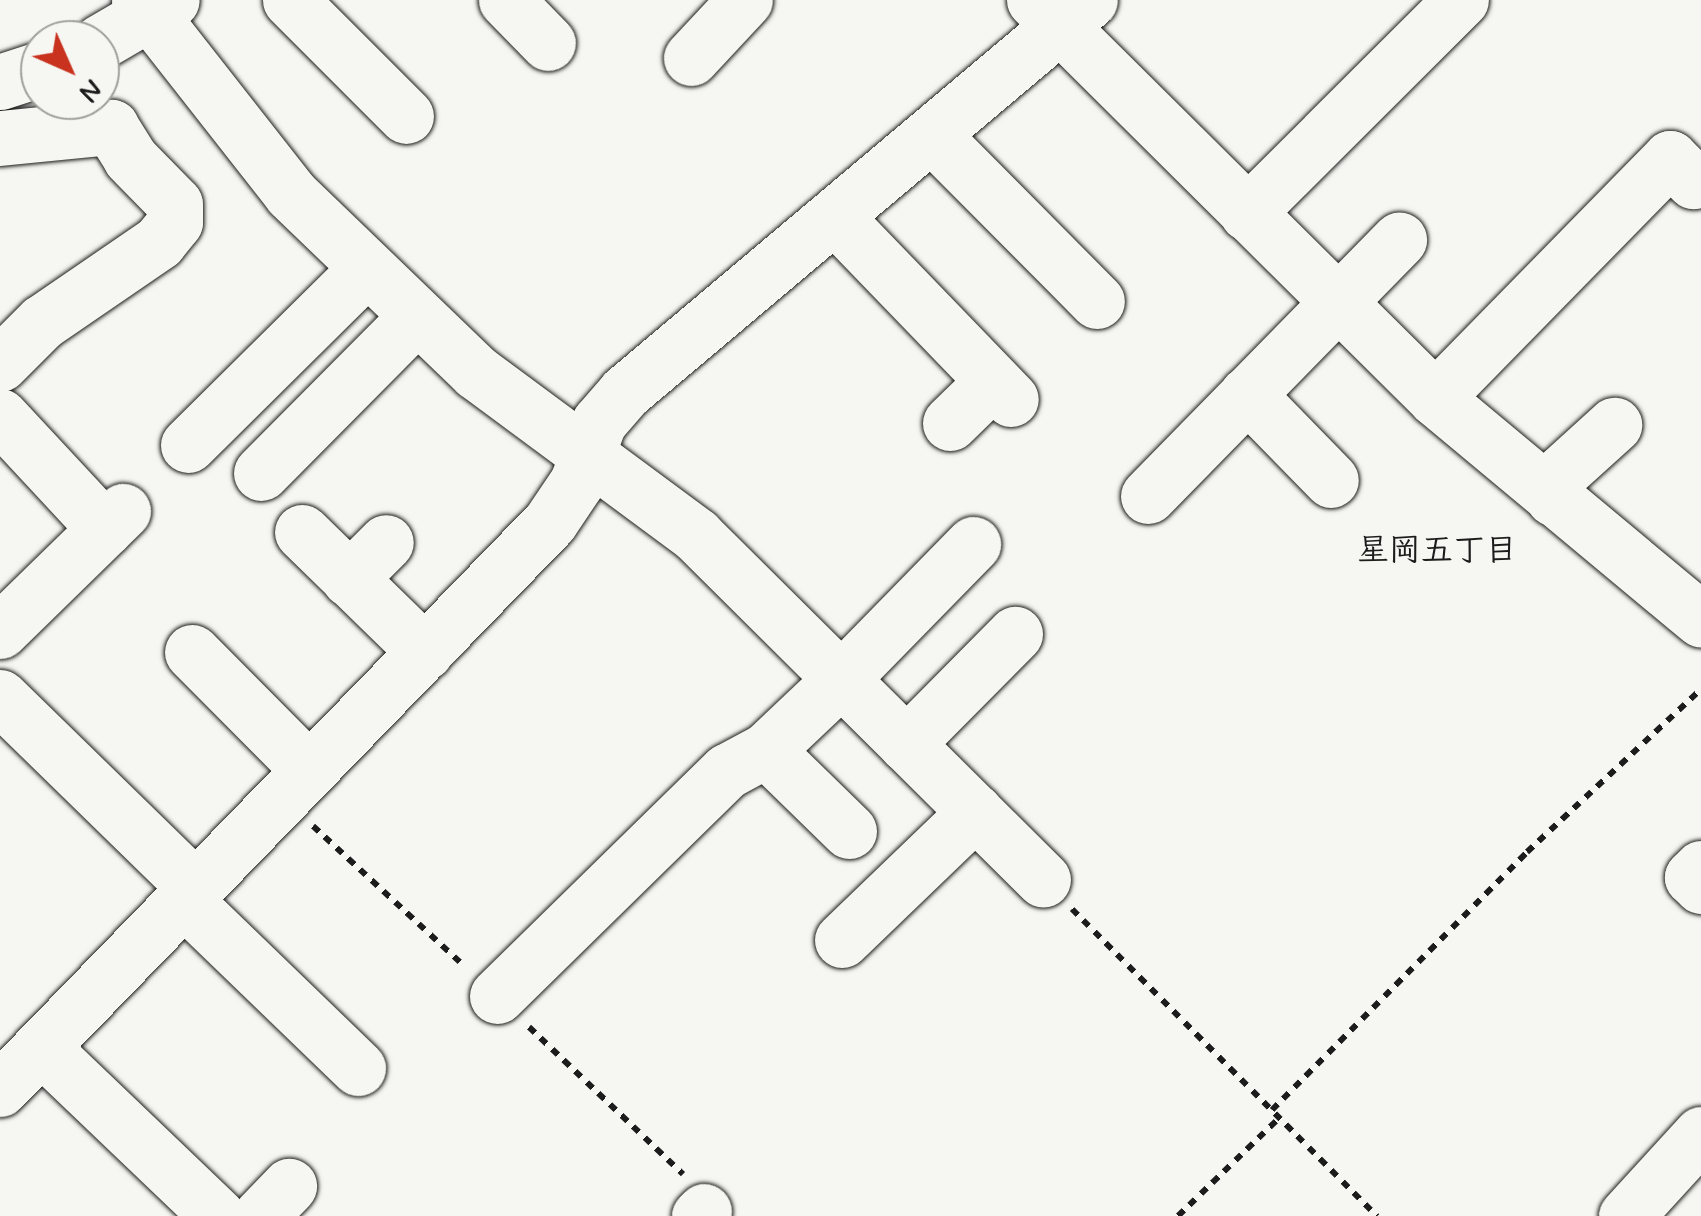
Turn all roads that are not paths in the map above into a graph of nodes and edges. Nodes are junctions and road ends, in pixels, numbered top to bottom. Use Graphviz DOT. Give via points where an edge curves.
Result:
graph roads {
  1 [pos="290,0"];
  2 [pos="745,0"];
  3 [pos="155,5"];
  4 [pos="492,5"];
  5 [pos="1062,9"];
  6 [pos="1430,10"];
  7 [pos="120,29"];
  8 [pos="548,43"];
  9 [pos="691,58"];
  10 [pos="406,116"];
  11 [pos="932,135"];
  12 [pos="0,138"];
  13 [pos="1693,182"];
  14 [pos="1247,214"];
  15 [pos="835,217"];
  16 [pos="1398,240"];
  17 [pos="368,268"];
  18 [pos="1098,301"];
  19 [pos="1336,303"];
  20 [pos="417,316"];
  21 [pos="0,364"];
  22 [pos="1248,394"];
  23 [pos="1434,398"];
  24 [pos="0,416"];
  25 [pos="950,423"];
  26 [pos="1614,425"];
  27 [pos="188,445"];
  28 [pos="585,456"];
  29 [pos="261,474"];
  30 [pos="1331,480"];
  31 [pos="1148,496"];
  32 [pos="1553,498"];
  33 [pos="302,532"];
  34 [pos="973,544"];
  35 [pos="1701,620"];
  36 [pos="0,631"];
  37 [pos="1015,634"];
  38 [pos="192,652"];
  39 [pos="424,652"];
  40 [pos="841,679"];
  41 [pos="0,696"];
  42 [pos="906,744"];
  43 [pos="766,750"];
  44 [pos="309,770"];
  45 [pos="975,812"];
  46 [pos="848,832"];
  47 [pos="1701,868"];
  48 [pos="1043,880"];
  49 [pos="1701,886"];
  50 [pos="190,894"];
  51 [pos="842,940"];
  52 [pos="497,996"];
  53 [pos="42,1046"];
  54 [pos="358,1068"];
  55 [pos="0,1089"];
  56 [pos="1701,1134"];
  57 [pos="218,1216"];
  58 [pos="1626,1216"];
  1 -- 10 [label="street"];
  2 -- 9 [label="street"];
  3 -- 7 [label="street"];
  3 -- 17 [label="street" via="291,194"];
  4 -- 8 [label="street"];
  5 -- 11 [label="street"];
  5 -- 14 [label="street"];
  6 -- 14 [label="street"];
  11 -- 15 [label="street"];
  11 -- 18 [label="street"];
  12 -- 21 [label="street" via="111,127 175,204 175,222 159,242 42,322"];
  13 -- 23 [label="street" via="1670,158 1590,266"];
  14 -- 19 [label="street"];
  15 -- 25 [label="street" via="1002,390"];
  15 -- 28 [label="street" via="626,392 599,422"];
  16 -- 19 [label="street"];
  17 -- 20 [label="street"];
  17 -- 27 [label="street"];
  19 -- 22 [label="street"];
  19 -- 23 [label="street"];
  20 -- 28 [label="street" via="476,372"];
  20 -- 29 [label="street"];
  22 -- 30 [label="street"];
  22 -- 31 [label="street"];
  23 -- 32 [label="street"];
  24 -- 36 [label="street" via="114,520"];
  26 -- 32 [label="street" via="1561,474"];
  28 -- 39 [label="street" via="577,482 550,522"];
  28 -- 40 [label="street" via="696,535"];
  32 -- 35 [label="street"];
  33 -- 39 [label="street" via="368,561"];
  34 -- 40 [label="street"];
  37 -- 42 [label="street"];
  38 -- 44 [label="street"];
  39 -- 44 [label="street"];
  40 -- 42 [label="street"];
  40 -- 43 [label="street"];
  41 -- 50 [label="street"];
  42 -- 45 [label="street"];
  43 -- 46 [label="street"];
  43 -- 52 [label="street" via="727,771"];
  44 -- 50 [label="street"];
  45 -- 48 [label="street"];
  45 -- 51 [label="street"];
  47 -- 49 [label="street" via="1692,877"];
  50 -- 53 [label="street"];
  50 -- 54 [label="street"];
  53 -- 55 [label="street"];
  53 -- 57 [label="street"];
  56 -- 58 [label="street"];
}
